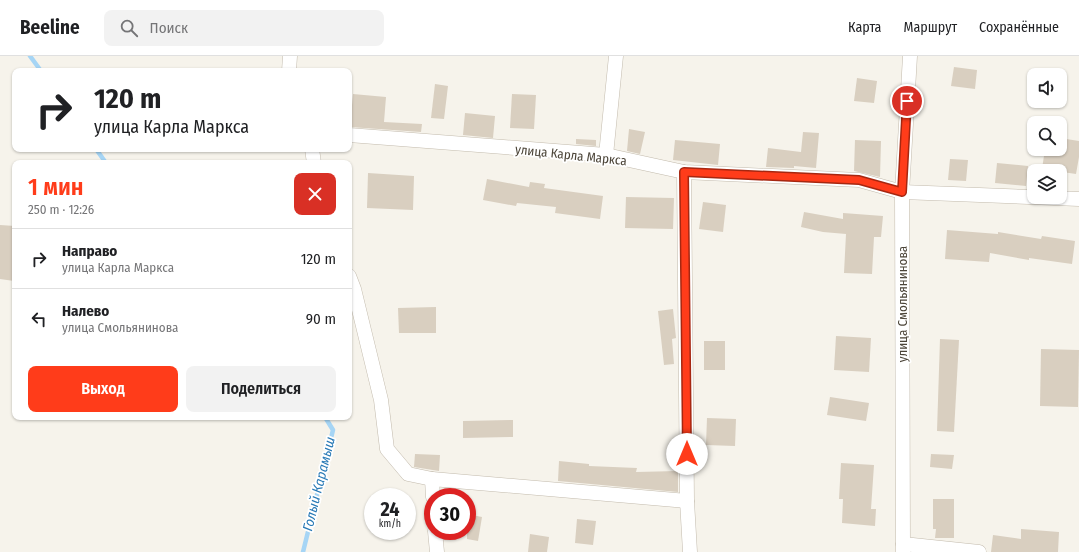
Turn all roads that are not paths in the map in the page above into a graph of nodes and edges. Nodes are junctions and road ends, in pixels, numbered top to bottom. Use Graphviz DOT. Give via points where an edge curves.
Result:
graph roads {
  1 [pos="290,56"];
  2 [pos="616,56"];
  3 [pos="910,56"];
  4 [pos="289,68"];
  5 [pos="352,135"];
  6 [pos="606,156"];
  7 [pos="684,172"];
  8 [pos="902,192"];
  9 [pos="1079,199"];
  10 [pos="352,284"];
  11 [pos="432,479"];
  12 [pos="432,488"];
  13 [pos="687,501"];
  14 [pos="436,540"];
  15 [pos="903,548"];
  16 [pos="437,552"];
  17 [pos="690,552"];
  18 [pos="979,552"];
  1 -- 4 [label="street"];
  2 -- 6 [label="street"];
  3 -- 8 [label="street, улица Смольянинова"];
  5 -- 6 [label="street, улица Карла Маркса"];
  6 -- 7 [label="street, улица Карла Маркса"];
  7 -- 8 [label="street, улица Карла Маркса" via="859,180"];
  7 -- 13 [label="street"];
  8 -- 9 [label="street, улица Карла Маркса"];
  8 -- 15 [label="street, улица Смольянинова"];
  10 -- 11 [label="street" via="381,400 387,450 408,474"];
  11 -- 12 [label="street"];
  11 -- 13 [label="street"];
  13 -- 17 [label="street"];
  14 -- 16 [label="street"];
  15 -- 18 [label="street"];
}
